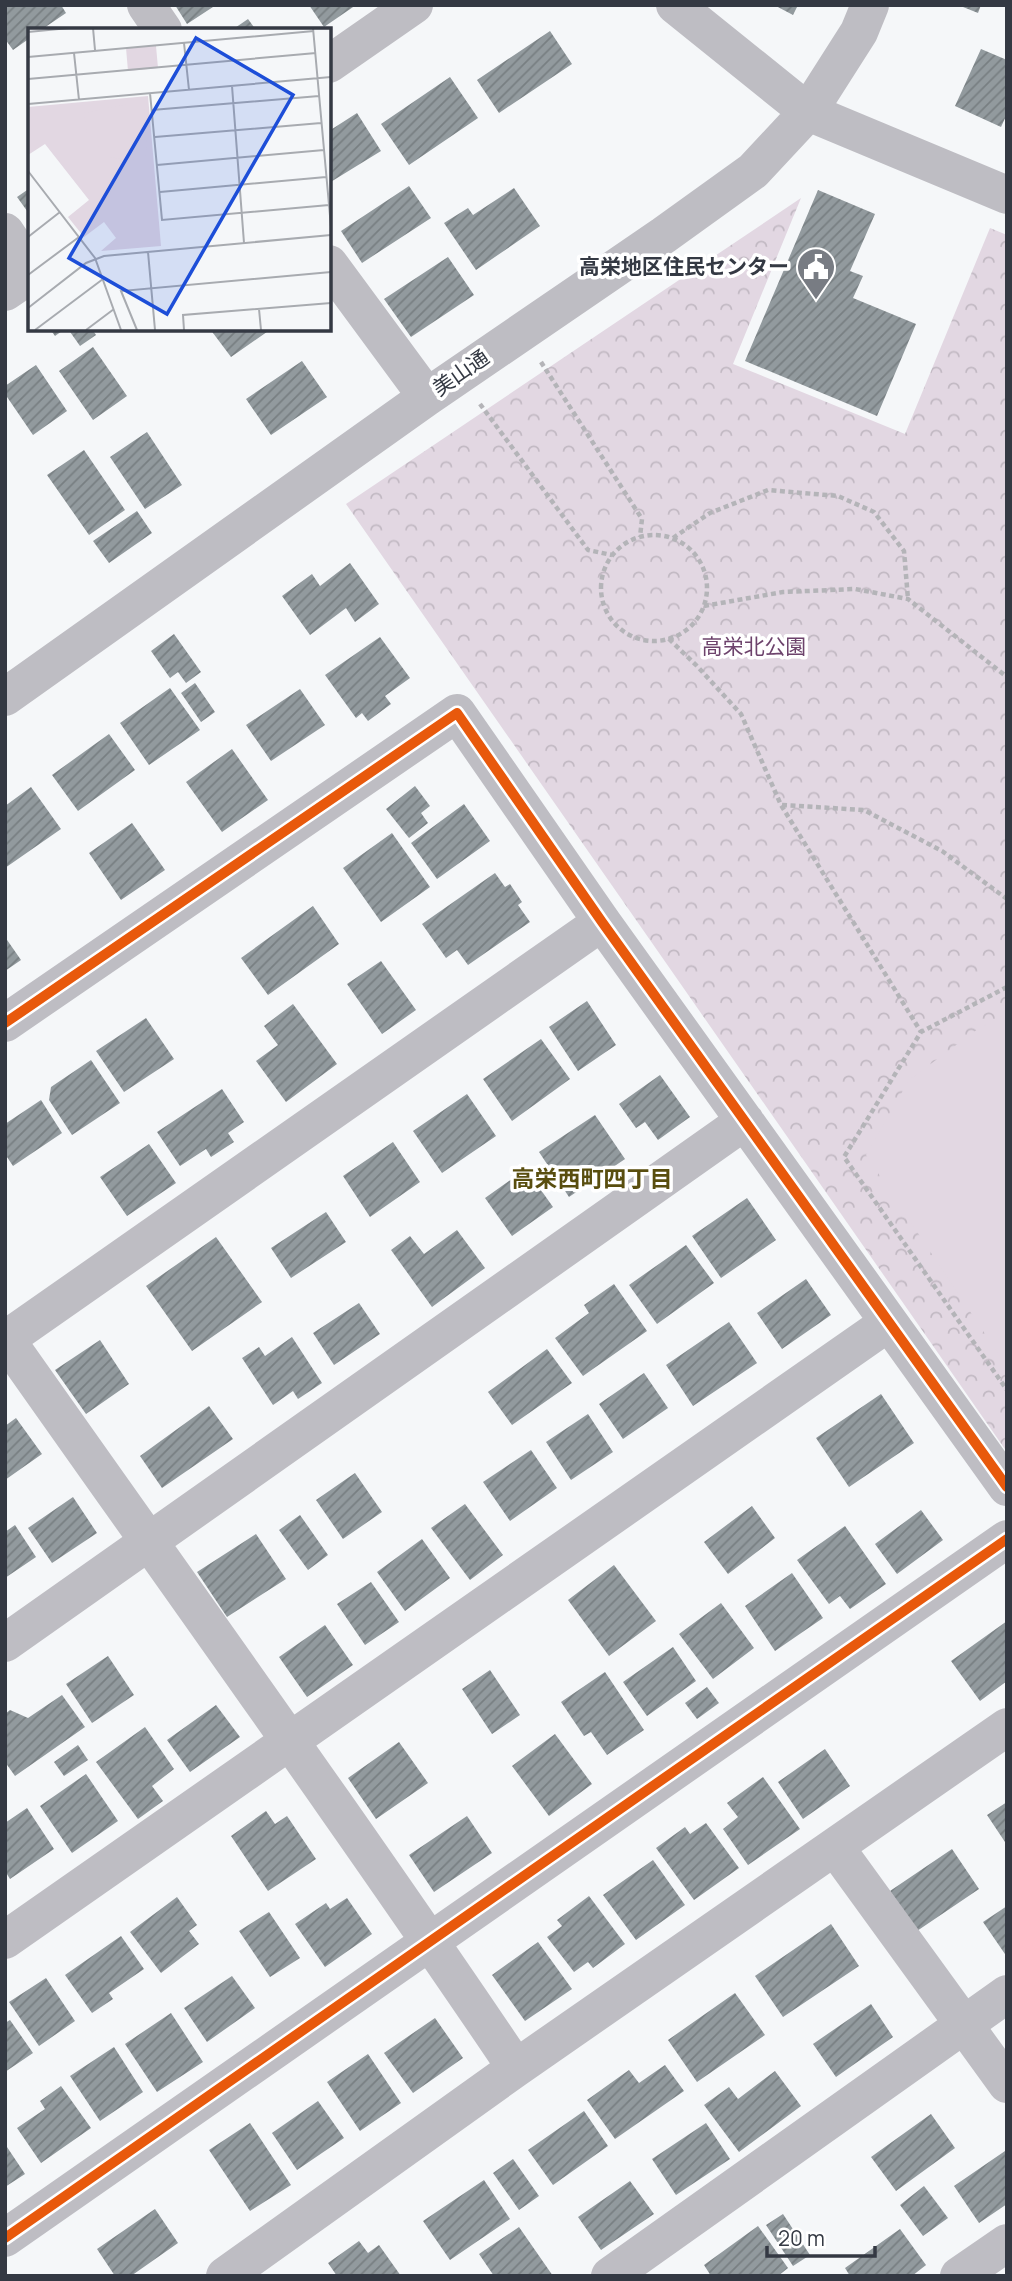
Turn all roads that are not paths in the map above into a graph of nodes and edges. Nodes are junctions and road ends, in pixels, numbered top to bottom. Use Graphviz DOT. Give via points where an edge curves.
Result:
graph roads {
  1 [pos="146,5"];
  2 [pos="414,5"];
  3 [pos="675,5"];
  4 [pos="870,5"];
  5 [pos="162,28"];
  6 [pos="331,63"];
  7 [pos="808,112"];
  8 [pos="1007,195"];
  9 [pos="5,232"];
  10 [pos="28,266"];
  11 [pos="331,267"];
  12 [pos="28,276"];
  13 [pos="5,292"];
  14 [pos="427,397"];
  15 [pos="5,697"];
  16 [pos="602,922"];
  17 [pos="5,1023"];
  18 [pos="745,1121"];
  19 [pos="888,1323"];
  20 [pos="6,1339"];
  21 [pos="1007,1487"];
  22 [pos="1007,1539"];
  23 [pos="150,1542"];
  24 [pos="5,1643"];
  25 [pos="1007,1727"];
  26 [pos="290,1740"];
  27 [pos="835,1847"];
  28 [pos="5,1940"];
  29 [pos="430,1941"];
  30 [pos="1007,1994"];
  31 [pos="964,2024"];
  32 [pos="516,2068"];
  33 [pos="1007,2084"];
  34 [pos="5,2238"];
  35 [pos="1007,2243"];
  36 [pos="226,2276"];
  37 [pos="610,2276"];
  38 [pos="960,2276"];
  1 -- 5 [label="street"];
  2 -- 6 [label="street"];
  3 -- 7 [label="street"];
  4 -- 7 [label="street, 美山通" via="859,32"];
  7 -- 8 [label="street"];
  7 -- 14 [label="street, 美山通" via="753,171"];
  9 -- 10 [label="street"];
  11 -- 14 [label="street"];
  12 -- 13 [label="street"];
  14 -- 15 [label="street, 美山通"];
  16 -- 17 [label="street" via="457,713"];
  16 -- 18 [label="street"];
  16 -- 20 [label="street"];
  18 -- 19 [label="street"];
  18 -- 23 [label="street"];
  19 -- 21 [label="street"];
  19 -- 26 [label="street"];
  20 -- 23 [label="street"];
  22 -- 29 [label="street"];
  23 -- 24 [label="street"];
  23 -- 26 [label="street"];
  25 -- 27 [label="street"];
  26 -- 28 [label="street"];
  26 -- 29 [label="street"];
  27 -- 31 [label="street"];
  27 -- 32 [label="street"];
  29 -- 32 [label="street"];
  29 -- 34 [label="street"];
  30 -- 31 [label="street"];
  31 -- 33 [label="street"];
  31 -- 37 [label="street"];
  32 -- 36 [label="street"];
  35 -- 38 [label="street"];
}
